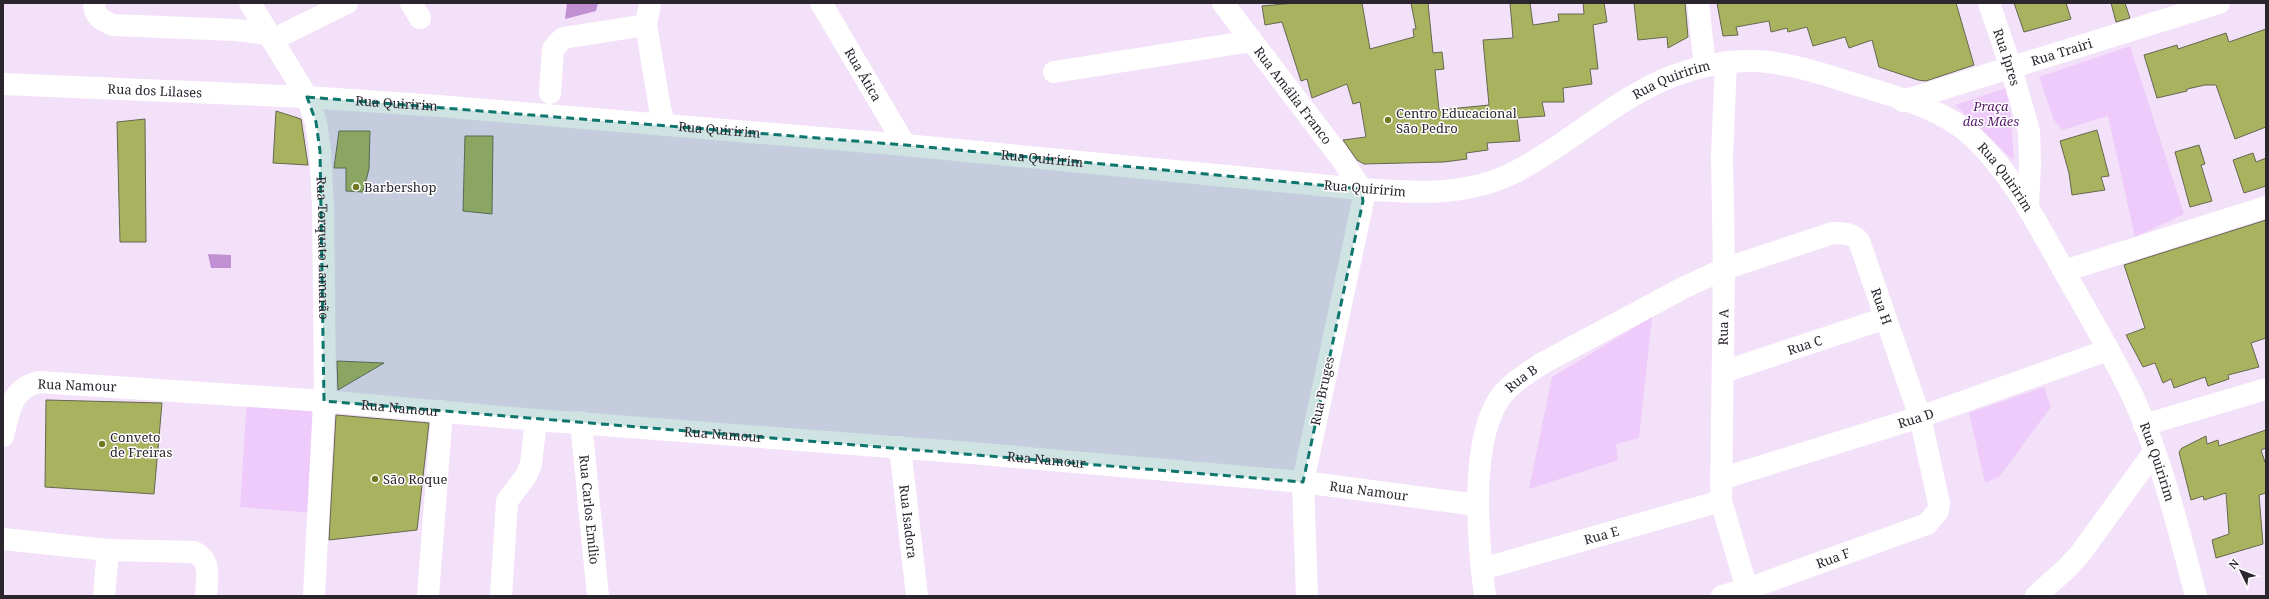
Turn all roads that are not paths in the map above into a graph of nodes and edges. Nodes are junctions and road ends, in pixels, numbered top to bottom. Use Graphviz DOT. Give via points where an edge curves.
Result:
graph roads {
  1 [pos="94,3"];
  2 [pos="250,3"];
  3 [pos="347,3"];
  4 [pos="650,3"];
  5 [pos="821,3"];
  6 [pos="1223,3"];
  7 [pos="1698,3"];
  8 [pos="1990,3"];
  9 [pos="2219,3"];
  10 [pos="646,25"];
  11 [pos="270,37"];
  12 [pos="1252,41"];
  13 [pos="1726,62"];
  14 [pos="1705,66"];
  15 [pos="2012,68"];
  16 [pos="1054,72"];
  17 [pos="3,84"];
  18 [pos="550,93"];
  19 [pos="307,97"];
  20 [pos="1903,101"];
  21 [pos="665,126"];
  22 [pos="905,145"];
  23 [pos="1361,188"];
  24 [pos="2028,206"];
  25 [pos="2266,206"];
  26 [pos="1724,269"];
  27 [pos="2064,271"];
  28 [pos="1886,318"];
  29 [pos="2108,350"];
  30 [pos="1723,372"];
  31 [pos="2266,388"];
  32 [pos="324,401"];
  33 [pos="442,411"];
  34 [pos="1920,417"];
  35 [pos="536,420"];
  36 [pos="581,422"];
  37 [pos="2144,425"];
  38 [pos="3,436"];
  39 [pos="900,448"];
  40 [pos="2154,452"];
  41 [pos="1721,479"];
  42 [pos="1303,482"];
  43 [pos="1721,501"];
  44 [pos="1477,505"];
  45 [pos="1938,511"];
  46 [pos="3,539"];
  47 [pos="108,550"];
  48 [pos="1482,569"];
  49 [pos="1746,589"];
  50 [pos="104,596"];
  51 [pos="206,596"];
  52 [pos="314,596"];
  53 [pos="428,596"];
  54 [pos="501,596"];
  55 [pos="598,596"];
  56 [pos="917,596"];
  57 [pos="1307,596"];
  58 [pos="1485,596"];
  59 [pos="1722,596"];
  60 [pos="2036,596"];
  61 [pos="2196,596"];
  1 -- 11 [label="street" via="95,14 102,21 113,25 236,30"];
  2 -- 11 [label="street"];
  3 -- 11 [label="street"];
  4 -- 10 [label="street"];
  5 -- 22 [label="street, Rua Ática"];
  6 -- 12 [label="street, Rua Amália Franco"];
  7 -- 14 [label="street"];
  8 -- 15 [label="street, Rua Ipres"];
  9 -- 15 [label="street, Rua Trairi"];
  10 -- 18 [label="street" via="563,38 553,49"];
  10 -- 21 [label="street"];
  11 -- 19 [label="street"];
  12 -- 16 [label="street"];
  12 -- 23 [label="street, Rua Amália Franco"];
  13 -- 14 [label="street, Rua Quiririm"];
  13 -- 20 [label="street, Rua Quiririm" via="1776,61 1809,69"];
  13 -- 26 [label="street, Rua A" via="1722,156"];
  14 -- 23 [label="street, Rua Quiririm" via="1672,76 1648,87 1515,172 1488,182 1463,189 1418,193"];
  15 -- 20 [label="street, Rua Trairi"];
  15 -- 24 [label="street, Rua Ipres" via="2029,131"];
  17 -- 19 [label="street, Rua dos Lilases"];
  19 -- 21 [label="street, Rua Quiririm"];
  19 -- 32 [label="street, Rua Torquato Lamarão" via="316,122 320,151 323,206"];
  20 -- 24 [label="street, Rua Quiririm" via="1936,114 1974,137"];
  21 -- 22 [label="street, Rua Quiririm"];
  22 -- 23 [label="street, Rua Quiririm"];
  23 -- 42 [label="street, Rua Bruges" via="1363,201"];
  24 -- 27 [label="street, Rua Quiririm"];
  25 -- 27 [label="street"];
  26 -- 28 [label="street, Rua H" via="1833,233 1845,233 1859,241"];
  26 -- 30 [label="street, Rua A"];
  26 -- 44 [label="street, Rua B" via="1682,288 1541,364 1519,379 1500,398 1489,420"];
  27 -- 29 [label="street, Rua Quiririm"];
  28 -- 30 [label="street, Rua C"];
  28 -- 34 [label="street, Rua H"];
  29 -- 34 [label="street, Rua D"];
  29 -- 37 [label="street, Rua Quiririm"];
  30 -- 41 [label="street, Rua A"];
  31 -- 37 [label="street"];
  32 -- 33 [label="street, Rua Namour"];
  32 -- 38 [label="street, Rua Namour" via="39,382 28,384 18,392 11,405"];
  32 -- 52 [label="street, Rua Torquato Lamarão"];
  33 -- 35 [label="street, Rua Namour"];
  33 -- 53 [label="street"];
  34 -- 41 [label="street, Rua D"];
  34 -- 45 [label="street, Rua H" via="1939,503"];
  35 -- 36 [label="street, Rua Namour"];
  35 -- 54 [label="street" via="531,464 526,476 507,501"];
  36 -- 39 [label="street, Rua Namour"];
  36 -- 55 [label="street, Rua Carlos Emílio"];
  37 -- 40 [label="street, Rua Quiririm"];
  39 -- 42 [label="street, Rua Namour"];
  39 -- 56 [label="street, Rua Isadora"];
  40 -- 60 [label="street" via="2080,554 2062,574"];
  40 -- 61 [label="street, Rua Quiririm"];
  41 -- 43 [label="street, Rua A"];
  42 -- 44 [label="street, Rua Namour"];
  42 -- 57 [label="street, Rua Bruges"];
  43 -- 48 [label="street, Rua E"];
  43 -- 49 [label="street, Rua A"];
  44 -- 48 [label="street, Rua B"];
  45 -- 49 [label="street, Rua F" via="1927,524"];
  46 -- 47 [label="street"];
  47 -- 50 [label="street"];
  47 -- 51 [label="street" via="194,552 205,559 208,568"];
  48 -- 58 [label="street, Rua B"];
  49 -- 59 [label="street, Rua F"];
}
